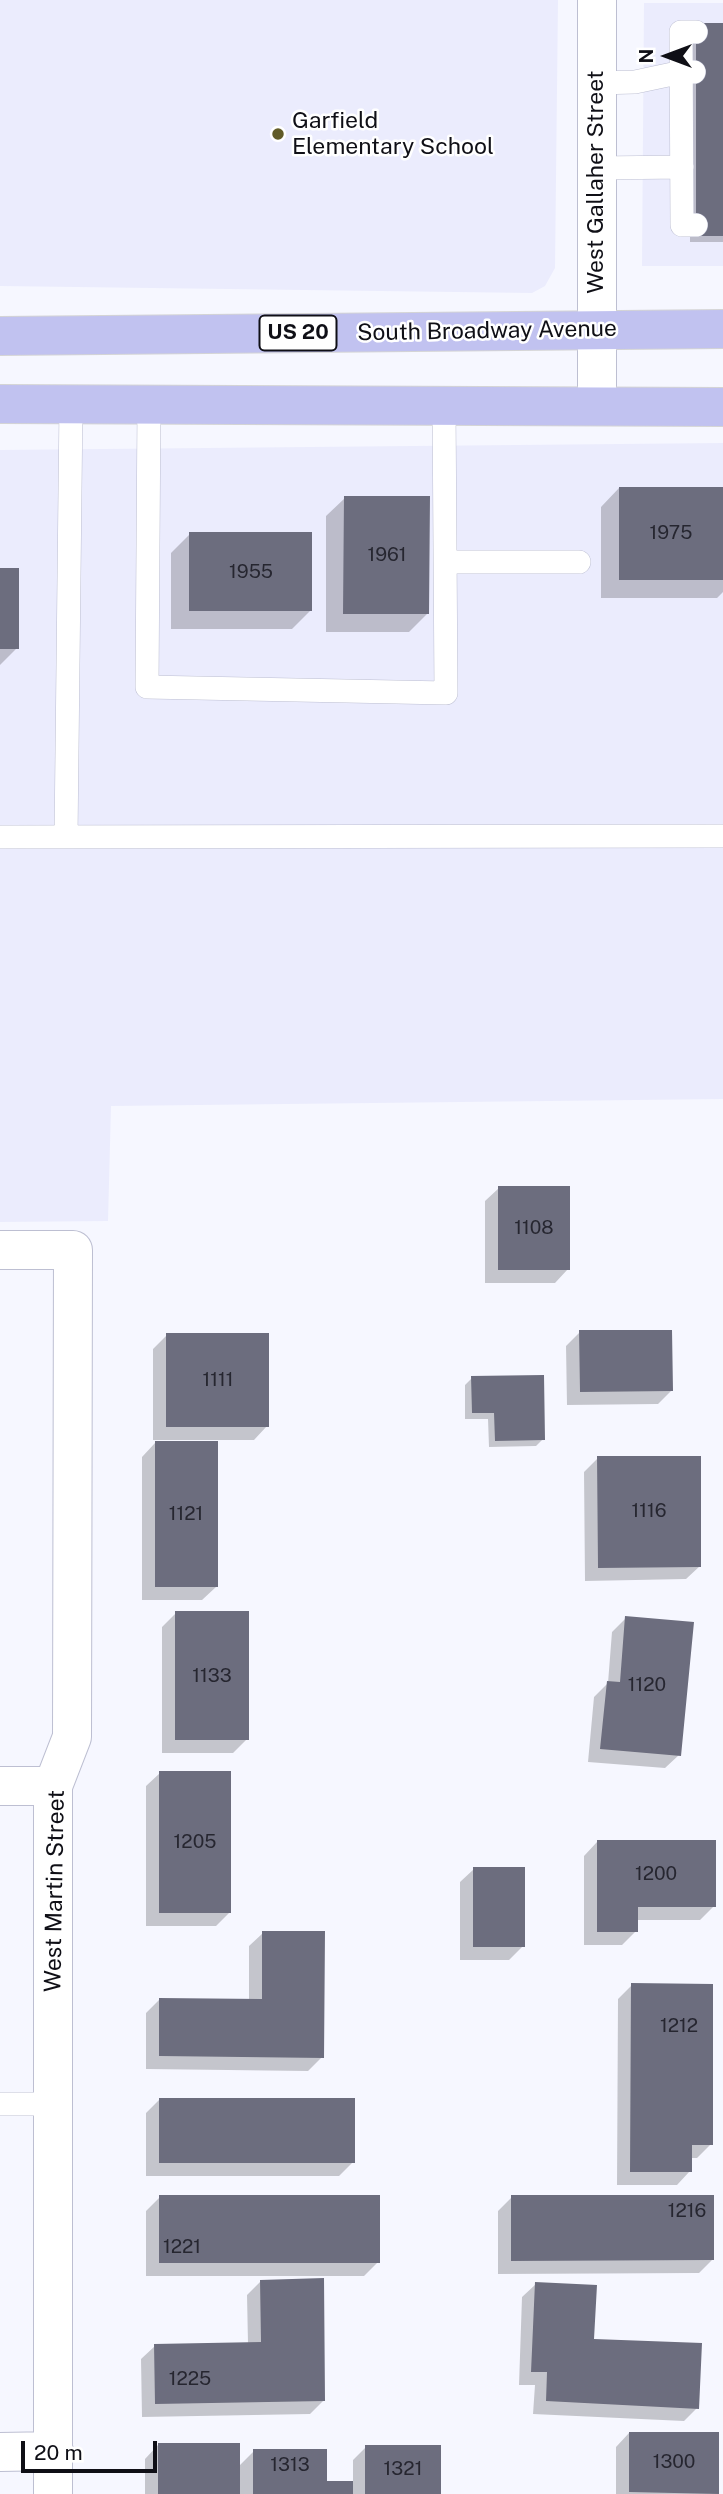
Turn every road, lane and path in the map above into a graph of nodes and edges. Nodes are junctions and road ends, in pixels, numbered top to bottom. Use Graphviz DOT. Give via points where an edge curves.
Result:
graph roads {
  1 [pos="597,0"];
  2 [pos="696,32"];
  3 [pos="689,72"];
  4 [pos="597,83"];
  5 [pos="597,167"];
  6 [pos="687,181"];
  7 [pos="696,225"];
  8 [pos="723,329"];
  9 [pos="596,331"];
  10 [pos="0,336"];
  11 [pos="0,404"];
  12 [pos="71,404"];
  13 [pos="149,404"];
  14 [pos="444,404"];
  15 [pos="597,406"];
  16 [pos="723,407"];
  17 [pos="447,562"];
  18 [pos="579,562"];
  19 [pos="723,836"];
  20 [pos="0,837"];
  21 [pos="66,837"];
  22 [pos="0,1250"];
  23 [pos="0,1786"];
  24 [pos="53,1786"];
  25 [pos="0,2104"];
  26 [pos="53,2104"];
  27 [pos="54,2451"];
  28 [pos="0,2452"];
  29 [pos="53,2494"];
  1 -- 4 [label="street, West Gallaher Street"];
  2 -- 3 [label="lane" via="681,32"];
  3 -- 4 [label="lane" via="635,82"];
  3 -- 6 [label="lane"];
  4 -- 5 [label="street, West Gallaher Street"];
  5 -- 6 [label="lane"];
  5 -- 9 [label="street, West Gallaher Street"];
  6 -- 7 [label="lane" via="682,225"];
  8 -- 9 [label="main road, South Broadway Avenue / US 20"];
  9 -- 10 [label="main road, South Broadway Avenue / US 20"];
  9 -- 15 [label="street, West Gallaher Street"];
  11 -- 12 [label="main road"];
  12 -- 13 [label="main road"];
  12 -- 21 [label="lane"];
  13 -- 14 [label="main road"];
  13 -- 17 [label="lane" via="147,687 446,693"];
  14 -- 15 [label="main road"];
  14 -- 17 [label="lane"];
  15 -- 16 [label="main road"];
  17 -- 18 [label="lane"];
  19 -- 21 [label="lane"];
  20 -- 21 [label="lane"];
  22 -- 24 [label="street, West Martin Street" via="73,1250 72,1737"];
  23 -- 24 [label="street"];
  24 -- 26 [label="street, West Martin Street"];
  25 -- 26 [label="lane"];
  26 -- 27 [label="street, West Martin Street"];
  27 -- 28 [label="street"];
  27 -- 29 [label="street, West Martin Street"];
}
